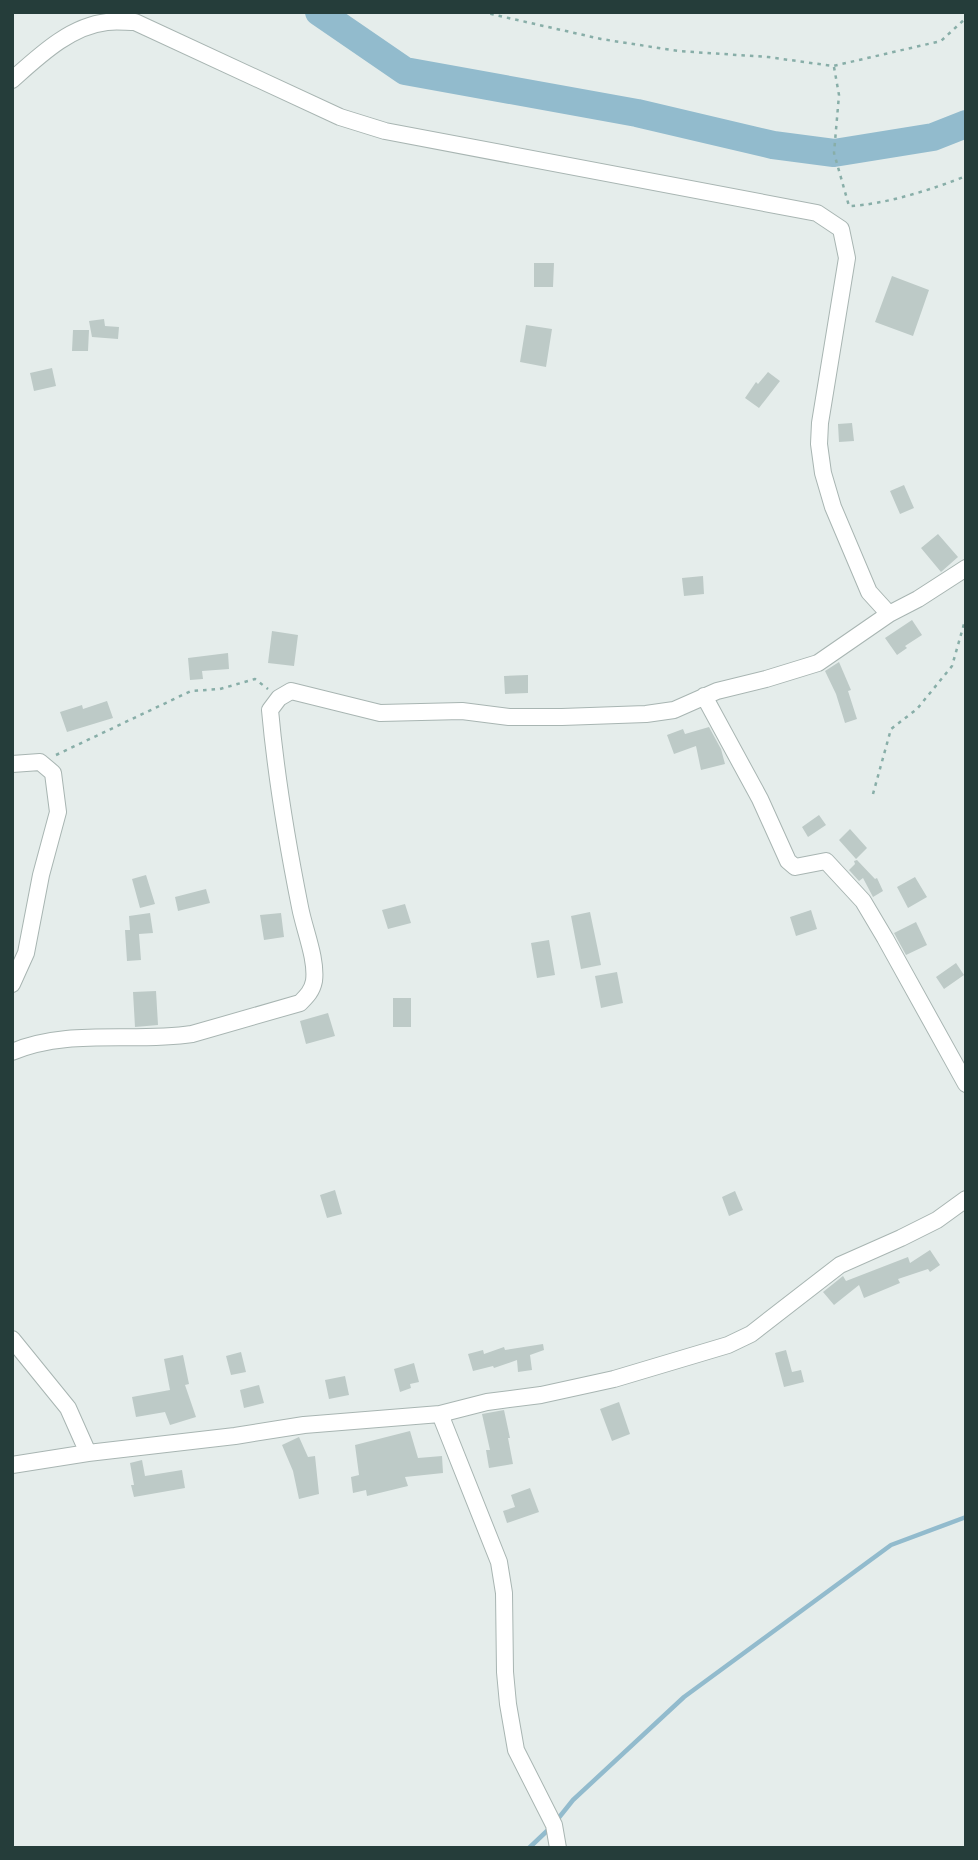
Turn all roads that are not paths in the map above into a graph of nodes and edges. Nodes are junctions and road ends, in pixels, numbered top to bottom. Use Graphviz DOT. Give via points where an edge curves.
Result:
graph roads {
  1 [pos="12,80"];
  2 [pos="966,568"];
  3 [pos="889,614"];
  4 [pos="704,696"];
  5 [pos="12,764"];
  6 [pos="12,984"];
  7 [pos="12,1052"];
  8 [pos="966,1084"];
  9 [pos="966,1199"];
  10 [pos="12,1339"];
  11 [pos="440,1414"];
  12 [pos="88,1453"];
  13 [pos="12,1465"];
  14 [pos="558,1848"];
  1 -- 3 [label="street" via="81,30 106,22 135,22 340,117 385,131 817,214 833,222 841,229 847,258 822,411 819,444 823,473 869,593"];
  2 -- 3 [label="street"];
  3 -- 4 [label="street" via="818,663"];
  4 -- 7 [label="street" via="674,710 562,718 462,711 380,713 291,691 270,710 293,871 314,964 309,994 300,1003 192,1034 47,1042"];
  4 -- 8 [label="street" via="788,861 795,867 826,861 863,901"];
  5 -- 6 [label="street" via="40,762 53,773 58,813 26,953"];
  9 -- 11 [label="street" via="937,1220 840,1265 751,1334 728,1345 614,1379"];
  10 -- 12 [label="street" via="68,1408"];
  11 -- 12 [label="street" via="304,1425"];
  11 -- 14 [label="street" via="499,1562 505,1672 516,1750 554,1825"];
  12 -- 13 [label="street"];
}
